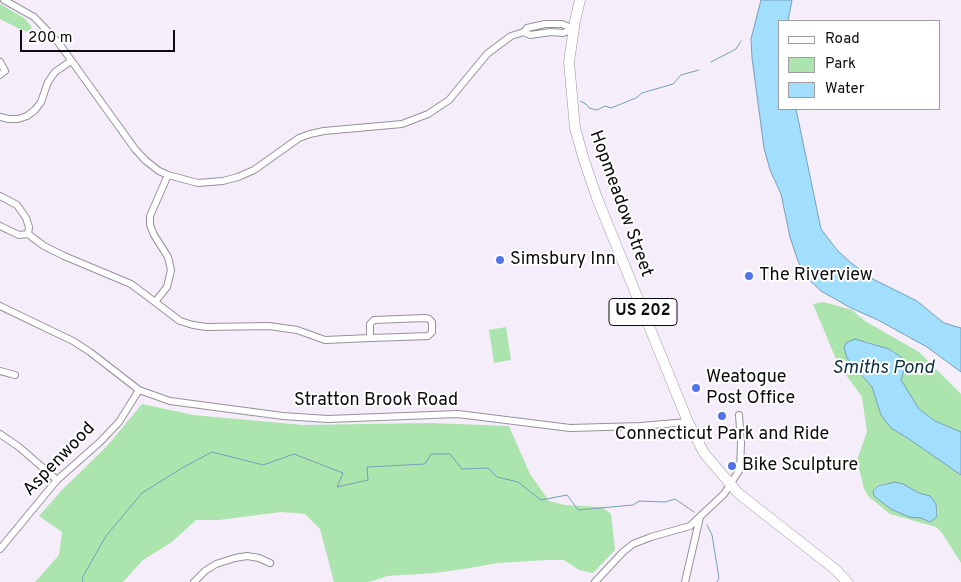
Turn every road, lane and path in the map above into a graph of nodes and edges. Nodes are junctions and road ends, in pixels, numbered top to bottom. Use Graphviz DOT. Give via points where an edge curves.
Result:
graph roads {
  1 [pos="4,0"];
  2 [pos="580,0"];
  3 [pos="574,28"];
  4 [pos="71,61"];
  5 [pos="0,62"];
  6 [pos="0,75"];
  7 [pos="0,117"];
  8 [pos="168,175"];
  9 [pos="0,196"];
  10 [pos="0,226"];
  11 [pos="28,234"];
  12 [pos="155,302"];
  13 [pos="0,306"];
  14 [pos="370,338"];
  15 [pos="0,371"];
  16 [pos="15,375"];
  17 [pos="139,390"];
  18 [pos="739,415"];
  19 [pos="688,422"];
  20 [pos="0,434"];
  21 [pos="57,480"];
  22 [pos="731,485"];
  23 [pos="700,517"];
  24 [pos="0,549"];
  25 [pos="270,563"];
  26 [pos="194,582"];
  27 [pos="595,582"];
  28 [pos="686,582"];
  29 [pos="848,582"];
  1 -- 4 [label="street" via="34,16"];
  2 -- 3 [label="highway, Hopmeadow Street / US 202"];
  3 -- 8 [label="street" via="563,33 530,35 524,32 511,36 487,54 449,100 428,114 402,124 310,134 288,144 254,170 223,181 198,183"];
  3 -- 19 [label="highway, Hopmeadow Street / US 202" via="569,62 575,128 584,160"];
  4 -- 7 [label="street" via="55,72 35,110 18,119"];
  4 -- 8 [label="street" via="135,149"];
  5 -- 6 [label="street" via="5,71"];
  8 -- 12 [label="street" via="150,216 150,225 168,257 171,270 167,286"];
  9 -- 11 [label="street" via="17,205 26,218"];
  10 -- 11 [label="street" via="20,235"];
  11 -- 12 [label="street" via="64,256 131,284"];
  12 -- 14 [label="street" via="180,321 193,325 268,326 297,330 325,340"];
  13 -- 17 [label="street, Stratton Brook Road" via="73,341"];
  14 -- 14 [label="street" via="428,336 432,332 432,322 425,318 374,320 370,324"];
  15 -- 16 [label="street"];
  17 -- 19 [label="street, Stratton Brook Road" via="170,402 328,419 458,414 570,428"];
  17 -- 21 [label="street, Aspenwood" via="119,422"];
  18 -- 22 [label="street" via="741,462"];
  19 -- 22 [label="highway, Hopmeadow Street / US 202" via="704,453"];
  20 -- 21 [label="street"];
  21 -- 24 [label="street, Aspenwood"];
  22 -- 23 [label="street"];
  22 -- 29 [label="highway, Hopmeadow Street / US 202" via="748,503"];
  23 -- 27 [label="street" via="690,526 633,544"];
  23 -- 28 [label="street"];
  25 -- 26 [label="street" via="247,556 235,558 216,564"];
}
